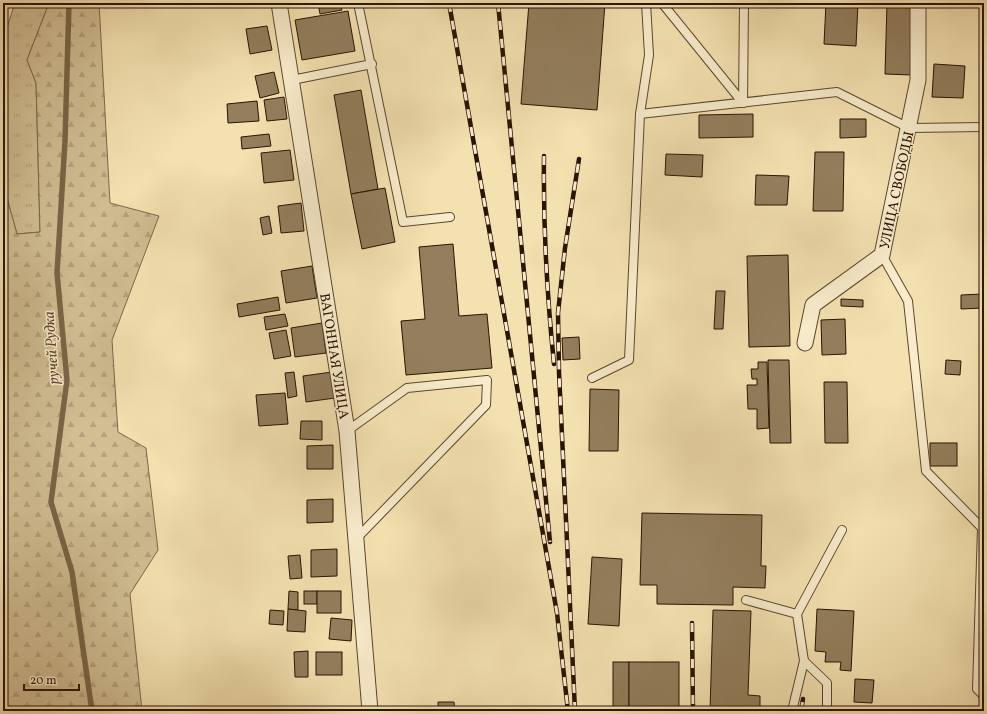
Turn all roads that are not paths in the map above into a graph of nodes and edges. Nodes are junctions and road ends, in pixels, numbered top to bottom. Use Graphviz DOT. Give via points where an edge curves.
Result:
graph roads {
  1 [pos="279,3"];
  2 [pos="358,3"];
  3 [pos="646,3"];
  4 [pos="662,3"];
  5 [pos="744,3"];
  6 [pos="918,3"];
  7 [pos="372,64"];
  8 [pos="292,80"];
  9 [pos="743,103"];
  10 [pos="640,114"];
  11 [pos="984,127"];
  12 [pos="909,128"];
  13 [pos="450,217"];
  14 [pos="882,255"];
  15 [pos="805,343"];
  16 [pos="592,378"];
  17 [pos="346,431"];
  18 [pos="842,530"];
  19 [pos="356,539"];
  20 [pos="746,600"];
  21 [pos="797,614"];
  22 [pos="804,660"];
  23 [pos="984,696"];
  24 [pos="370,711"];
  25 [pos="792,711"];
  26 [pos="827,711"];
  1 -- 8 [label="street, ВАГОННАЯ УЛИЦА"];
  2 -- 7 [label="lane"];
  3 -- 10 [label="lane" via="649,55"];
  4 -- 9 [label="lane"];
  5 -- 9 [label="lane"];
  6 -- 12 [label="street, УЛИЦА СВОБОДЫ" via="918,80"];
  7 -- 8 [label="lane"];
  7 -- 13 [label="lane" via="404,222"];
  8 -- 17 [label="street, ВАГОННАЯ УЛИЦА"];
  9 -- 10 [label="lane"];
  9 -- 12 [label="lane" via="838,92"];
  10 -- 16 [label="lane" via="629,360"];
  11 -- 12 [label="lane"];
  12 -- 14 [label="street, УЛИЦА СВОБОДЫ"];
  14 -- 15 [label="street, УЛИЦА СВОБОДЫ" via="813,305"];
  14 -- 23 [label="lane" via="908,301 926,471 982,528 977,689"];
  17 -- 19 [label="street, ВАГОННАЯ УЛИЦА"];
  17 -- 19 [label="lane" via="407,388 487,380 486,405"];
  18 -- 21 [label="lane"];
  19 -- 24 [label="street, ВАГОННАЯ УЛИЦА"];
  20 -- 21 [label="lane"];
  21 -- 22 [label="lane"];
  22 -- 25 [label="lane"];
  22 -- 26 [label="lane" via="827,683"];
}
